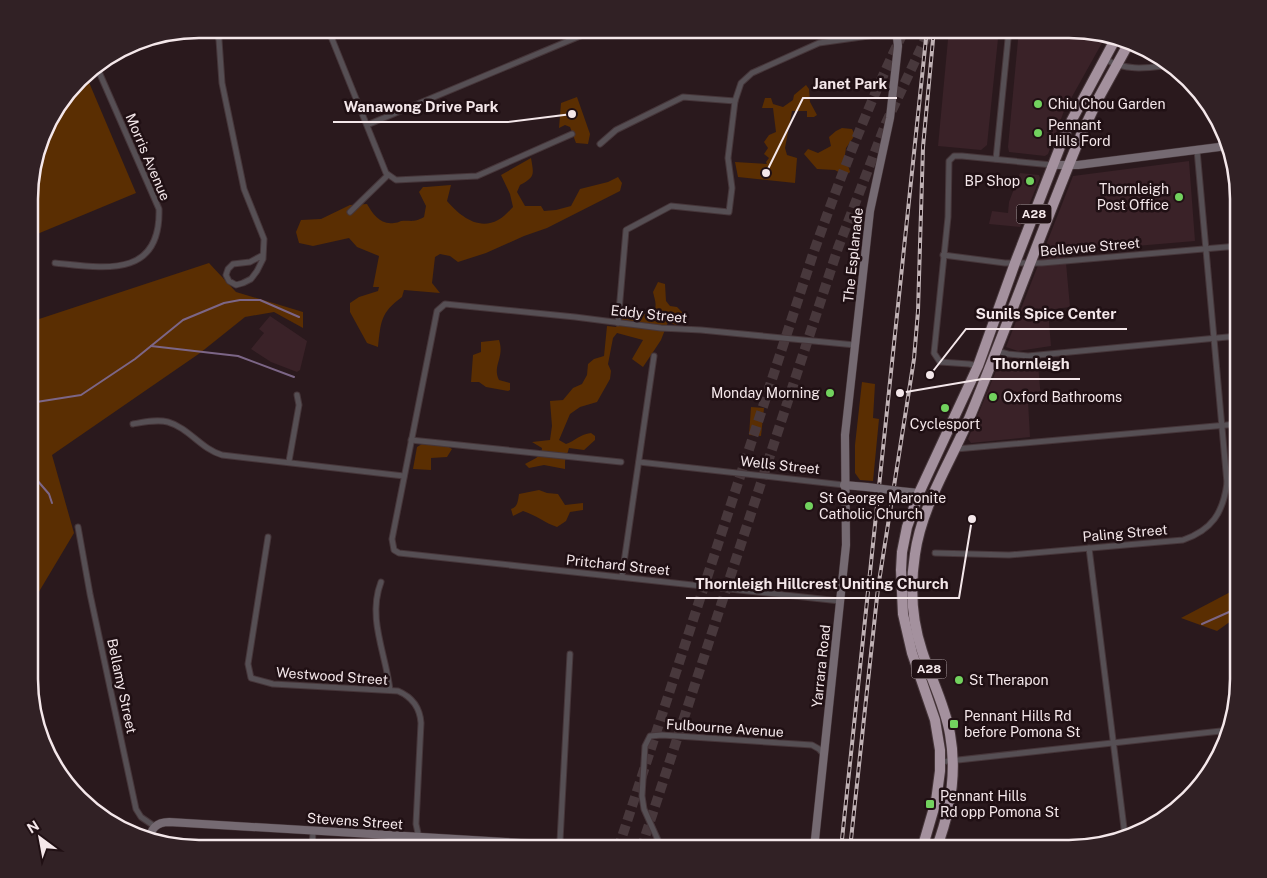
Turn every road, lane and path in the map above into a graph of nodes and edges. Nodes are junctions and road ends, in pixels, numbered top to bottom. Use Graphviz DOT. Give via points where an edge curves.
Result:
graph roads {
  1 [pos="218,38"];
  2 [pos="332,38"];
  3 [pos="576,38"];
  4 [pos="849,38"];
  5 [pos="897,38"];
  6 [pos="1008,38"];
  7 [pos="1113,44"];
  8 [pos="1126,49"];
  9 [pos="1104,59"];
  10 [pos="1117,65"];
  11 [pos="1160,66"];
  12 [pos="99,72"];
  13 [pos="734,101"];
  14 [pos="367,125"];
  15 [pos="572,134"];
  16 [pos="600,144"];
  17 [pos="1220,147"];
  18 [pos="1197,150"];
  19 [pos="996,159"];
  20 [pos="1053,165"];
  21 [pos="1068,165"];
  22 [pos="388,175"];
  23 [pos="350,212"];
  24 [pos="1229,247"];
  25 [pos="1206,248"];
  26 [pos="263,254"];
  27 [pos="943,255"];
  28 [pos="55,263"];
  29 [pos="1015,263"];
  30 [pos="1030,263"];
  31 [pos="618,323"];
  32 [pos="1229,337"];
  33 [pos="1214,338"];
  34 [pos="855,345"];
  35 [pos="996,351"];
  36 [pos="654,356"];
  37 [pos="978,366"];
  38 [pos="297,395"];
  39 [pos="133,424"];
  40 [pos="1229,425"];
  41 [pos="1222,426"];
  42 [pos="412,440"];
  43 [pos="956,449"];
  44 [pos="288,462"];
  45 [pos="621,462"];
  46 [pos="639,462"];
  47 [pos="948,465"];
  48 [pos="404,476"];
  49 [pos="1227,483"];
  50 [pos="844,485"];
  51 [pos="919,492"];
  52 [pos="78,527"];
  53 [pos="268,537"];
  54 [pos="1089,548"];
  55 [pos="935,553"];
  56 [pos="622,576"];
  57 [pos="381,582"];
  58 [pos="840,600"];
  59 [pos="570,654"];
  60 [pos="390,690"];
  61 [pos="1221,731"];
  62 [pos="1113,742"];
  63 [pos="824,754"];
  64 [pos="953,760"];
  65 [pos="940,762"];
  66 [pos="154,826"];
  67 [pos="1124,830"];
  68 [pos="313,831"];
  69 [pos="151,833"];
  70 [pos="419,838"];
  71 [pos="312,840"];
  72 [pos="454,840"];
  73 [pos="560,840"];
  74 [pos="658,840"];
  75 [pos="815,840"];
  76 [pos="925,840"];
  77 [pos="939,840"];
  1 -- 26 [label="street" via="222,83 238,164 244,189 262,232"];
  2 -- 14 [label="street"];
  3 -- 14 [label="street"];
  4 -- 13 [label="street" via="814,46 752,73 741,83"];
  5 -- 34 [label="main road, The Esplanade" via="890,118 872,195"];
  6 -- 19 [label="street"];
  7 -- 9 [label="highway, A28"];
  8 -- 10 [label="highway, A28"];
  9 -- 10 [label="street"];
  9 -- 20 [label="highway, A28" via="1077,108"];
  10 -- 11 [label="street" via="1138,69"];
  10 -- 21 [label="highway, A28" via="1089,116"];
  12 -- 28 [label="street, Morris Avenue" via="159,209 158,234 142,257 121,266 99,268"];
  13 -- 16 [label="street" via="683,97 616,130"];
  13 -- 31 [label="street" via="728,158 732,188 729,212 671,206 626,230"];
  14 -- 22 [label="street"];
  15 -- 22 [label="street" via="477,176 396,180"];
  17 -- 18 [label="main road"];
  18 -- 21 [label="main road"];
  18 -- 25 [label="street, Paling Street"];
  19 -- 20 [label="street"];
  19 -- 27 [label="street" via="958,155 952,158"];
  20 -- 21 [label="main road"];
  20 -- 29 [label="highway, A28"];
  21 -- 30 [label="highway, A28"];
  22 -- 23 [label="street"];
  24 -- 25 [label="street, Bellevue Street"];
  25 -- 30 [label="street, Bellevue Street"];
  25 -- 33 [label="street, Paling Street"];
  26 -- 26 [label="street" via="261,265 251,279 236,285 229,282 226,275 233,264 250,262"];
  27 -- 29 [label="street, Bellevue Street"];
  27 -- 37 [label="street" via="934,353 940,362"];
  29 -- 30 [label="street, Bellevue Street"];
  29 -- 37 [label="highway, A28"];
  30 -- 35 [label="highway, A28"];
  31 -- 34 [label="street, Eddy Street"];
  31 -- 42 [label="street, Eddy Street" via="442,305 437,312"];
  32 -- 33 [label="street"];
  33 -- 35 [label="street" via="1028,356"];
  33 -- 41 [label="street, Paling Street"];
  34 -- 50 [label="main road, The Esplanade" via="844,435"];
  35 -- 43 [label="highway, A28"];
  36 -- 46 [label="street"];
  37 -- 51 [label="highway, A28"];
  38 -- 44 [label="street" via="299,405"];
  39 -- 44 [label="street" via="168,422 213,453"];
  40 -- 41 [label="street"];
  41 -- 43 [label="street"];
  41 -- 49 [label="street, Paling Street"];
  42 -- 45 [label="street"];
  42 -- 48 [label="street"];
  43 -- 47 [label="highway, A28"];
  44 -- 48 [label="street"];
  46 -- 50 [label="street, Wells Street"];
  46 -- 56 [label="street"];
  47 -- 51 [label="highway" via="926,492"];
  47 -- 64 [label="highway, A28" via="920,529 912,589 917,631 946,716"];
  48 -- 56 [label="street, Pritchard Street" via="392,538 394,550 399,554"];
  49 -- 54 [label="street, Paling Street" via="1222,507 1215,519 1194,536 1183,540"];
  50 -- 51 [label="main road, Wells Street, bridge"];
  50 -- 58 [label="main road, Yarrara Road" via="846,545"];
  51 -- 65 [label="highway, A28" via="907,527 901,590 906,634 934,720"];
  52 -- 66 [label="street, Bellamy Street" via="136,809"];
  53 -- 60 [label="street, Westwood Street" via="248,664 251,678 273,684"];
  54 -- 55 [label="street, Paling Street" via="1008,555"];
  54 -- 62 [label="street"];
  56 -- 58 [label="street, Pritchard Street"];
  57 -- 60 [label="street" via="376,620"];
  58 -- 63 [label="main road, Yarrara Road"];
  59 -- 73 [label="street"];
  60 -- 70 [label="street, Westwood Street" via="408,697 421,716 416,824"];
  61 -- 62 [label="street"];
  62 -- 64 [label="street"];
  62 -- 67 [label="street"];
  63 -- 74 [label="street, Fulbourne Avenue" via="812,745 650,736 645,746 642,796 644,809"];
  63 -- 75 [label="main road, Yarrara Road"];
  64 -- 65 [label="street"];
  64 -- 77 [label="highway, A28" via="949,809"];
  65 -- 76 [label="highway, A28" via="936,801"];
  66 -- 68 [label="main road, Stevens Street" via="169,822"];
  66 -- 69 [label="main road"];
  68 -- 70 [label="main road, Stevens Street"];
  68 -- 71 [label="street"];
  70 -- 72 [label="main road, Stevens Street"];
}
